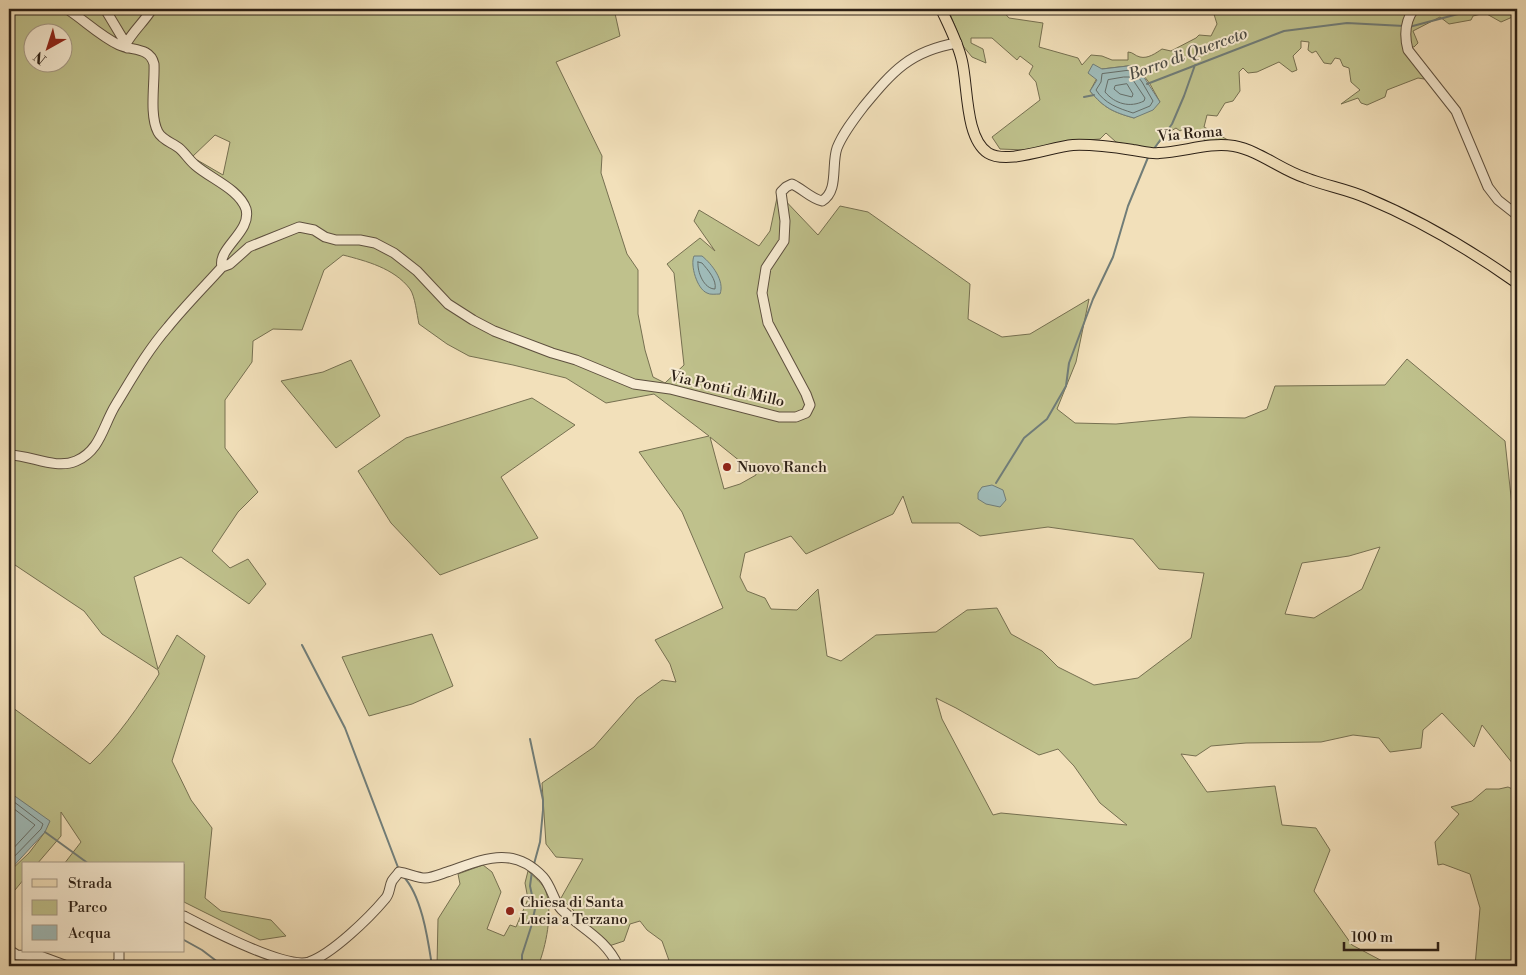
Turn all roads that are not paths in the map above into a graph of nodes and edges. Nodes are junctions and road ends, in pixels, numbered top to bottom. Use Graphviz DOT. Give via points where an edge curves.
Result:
graph roads {
  1 [pos="67,9"];
  2 [pos="105,9"];
  3 [pos="152,9"];
  4 [pos="941,9"];
  5 [pos="1414,9"];
  6 [pos="957,43"];
  7 [pos="126,46"];
  8 [pos="1517,215"];
  9 [pos="222,267"];
  10 [pos="1517,283"];
  11 [pos="9,455"];
  12 [pos="185,917"];
  13 [pos="9,950"];
  14 [pos="119,952"];
  15 [pos="67,966"];
  16 [pos="116,966"];
  17 [pos="618,966"];
  1 -- 7 [label="street" via="110,40"];
  2 -- 7 [label="street"];
  3 -- 7 [label="street"];
  4 -- 6 [label="main road, Via Roma"];
  5 -- 8 [label="street" via="1408,20 1405,39 1408,50 1456,111 1488,187"];
  6 -- 9 [label="street, Via Ponti di Millo" via="936,47 902,65 867,103 837,149 831,192 827,198 822,202 815,200 792,184 781,192 784,241 766,268 762,293 768,323 810,405 806,413 796,417 779,417 670,389 640,386 494,331 448,304 417,271 394,253 375,244 336,240 314,230 300,228 249,247"];
  6 -- 10 [label="main road, Via Roma" via="967,88 969,119 980,144 997,157 1073,145 1158,154 1206,146 1235,146 1424,224"];
  7 -- 9 [label="street" via="152,58 157,131 243,202 246,211 244,226 222,259"];
  9 -- 11 [label="street" via="160,336 110,414 100,440 88,456 62,464"];
  12 -- 17 [label="street" via="261,952 289,961 306,962 337,946 387,897 399,872 425,878 499,856 514,859 543,877 557,903 593,934 613,955"];
  13 -- 15 [label="street" via="17,955 40,956"];
  14 -- 16 [label="street"];
}
